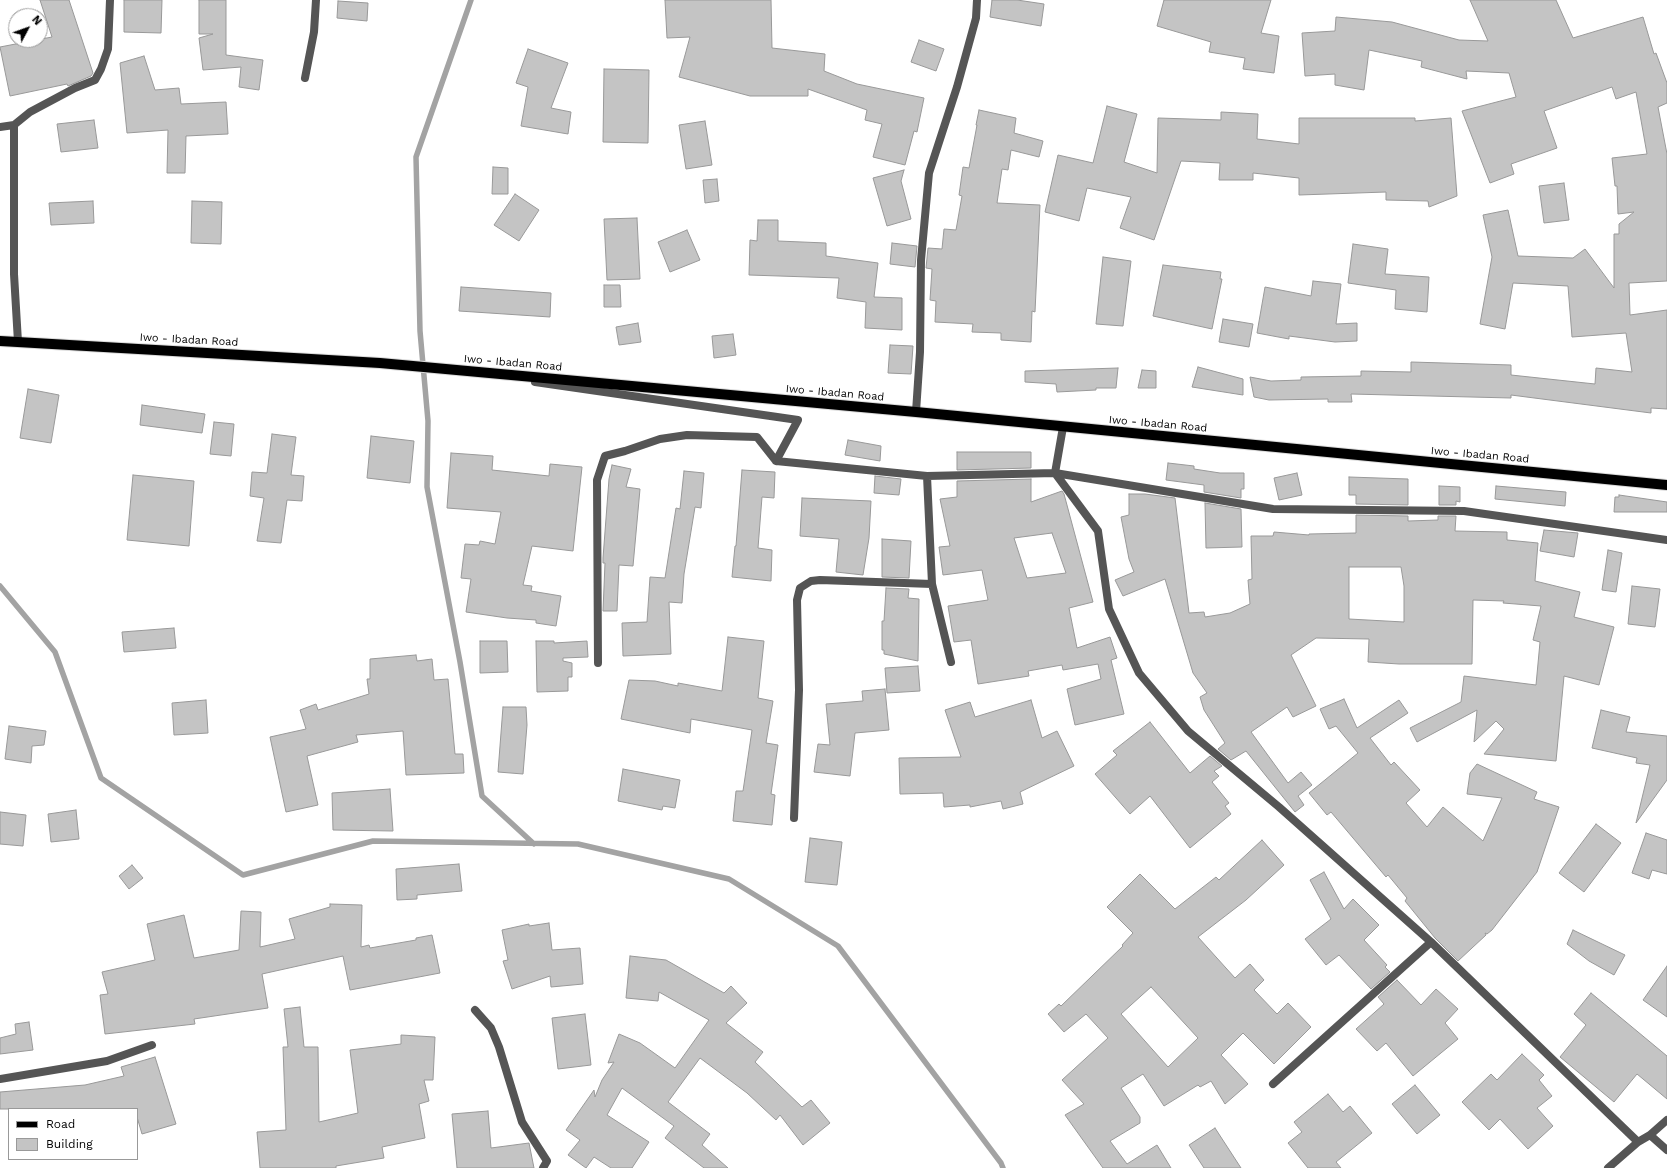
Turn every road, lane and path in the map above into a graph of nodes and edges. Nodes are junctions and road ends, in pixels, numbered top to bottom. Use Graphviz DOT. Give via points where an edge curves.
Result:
graph roads {
  1 [pos="110,0"];
  2 [pos="316,0"];
  3 [pos="976,0"];
  4 [pos="305,78"];
  5 [pos="14,125"];
  6 [pos="0,127"];
  7 [pos="0,341"];
  8 [pos="18,342"];
  9 [pos="461,371"];
  10 [pos="916,412"];
  11 [pos="1064,426"];
  12 [pos="776,461"];
  13 [pos="1054,473"];
  14 [pos="927,476"];
  15 [pos="1667,485"];
  16 [pos="1667,540"];
  17 [pos="932,584"];
  18 [pos="951,662"];
  19 [pos="598,663"];
  20 [pos="794,818"];
  21 [pos="1431,942"];
  22 [pos="475,1010"];
  23 [pos="152,1045"];
  24 [pos="0,1079"];
  25 [pos="1273,1084"];
  26 [pos="1667,1120"];
  27 [pos="1650,1135"];
  28 [pos="1638,1142"];
  29 [pos="1667,1150"];
  30 [pos="543,1168"];
  31 [pos="1608,1168"];
  1 -- 5 [label="street" via="108,49 95,80 30,112"];
  2 -- 4 [label="street" via="314,32"];
  3 -- 10 [label="street" via="976,18 958,87 929,173 921,260 920,352"];
  5 -- 6 [label="street"];
  5 -- 8 [label="street" via="14,274"];
  7 -- 8 [label="main road, Iwo - Ibadan Road"];
  8 -- 9 [label="main road, Iwo - Ibadan Road" via="380,363"];
  9 -- 10 [label="main road, Iwo - Ibadan Road"];
  9 -- 12 [label="street" via="798,420"];
  10 -- 11 [label="main road, Iwo - Ibadan Road"];
  11 -- 13 [label="street"];
  11 -- 15 [label="main road, Iwo - Ibadan Road"];
  12 -- 14 [label="street"];
  12 -- 19 [label="street" via="757,437 687,435 660,438 605,456 597,480"];
  13 -- 14 [label="street"];
  13 -- 16 [label="street" via="1274,510 1464,511"];
  13 -- 21 [label="street" via="1098,532 1109,609 1139,673 1188,731 1279,807"];
  14 -- 17 [label="street"];
  17 -- 18 [label="street"];
  17 -- 20 [label="street" via="820,580 811,581 800,588 797,600 799,690"];
  21 -- 25 [label="street"];
  21 -- 28 [label="street"];
  22 -- 30 [label="street" via="490,1028 499,1047 522,1122 547,1161"];
  23 -- 24 [label="street" via="107,1061"];
  26 -- 27 [label="street"];
  27 -- 28 [label="street"];
  27 -- 29 [label="street"];
  28 -- 31 [label="street"];
}
